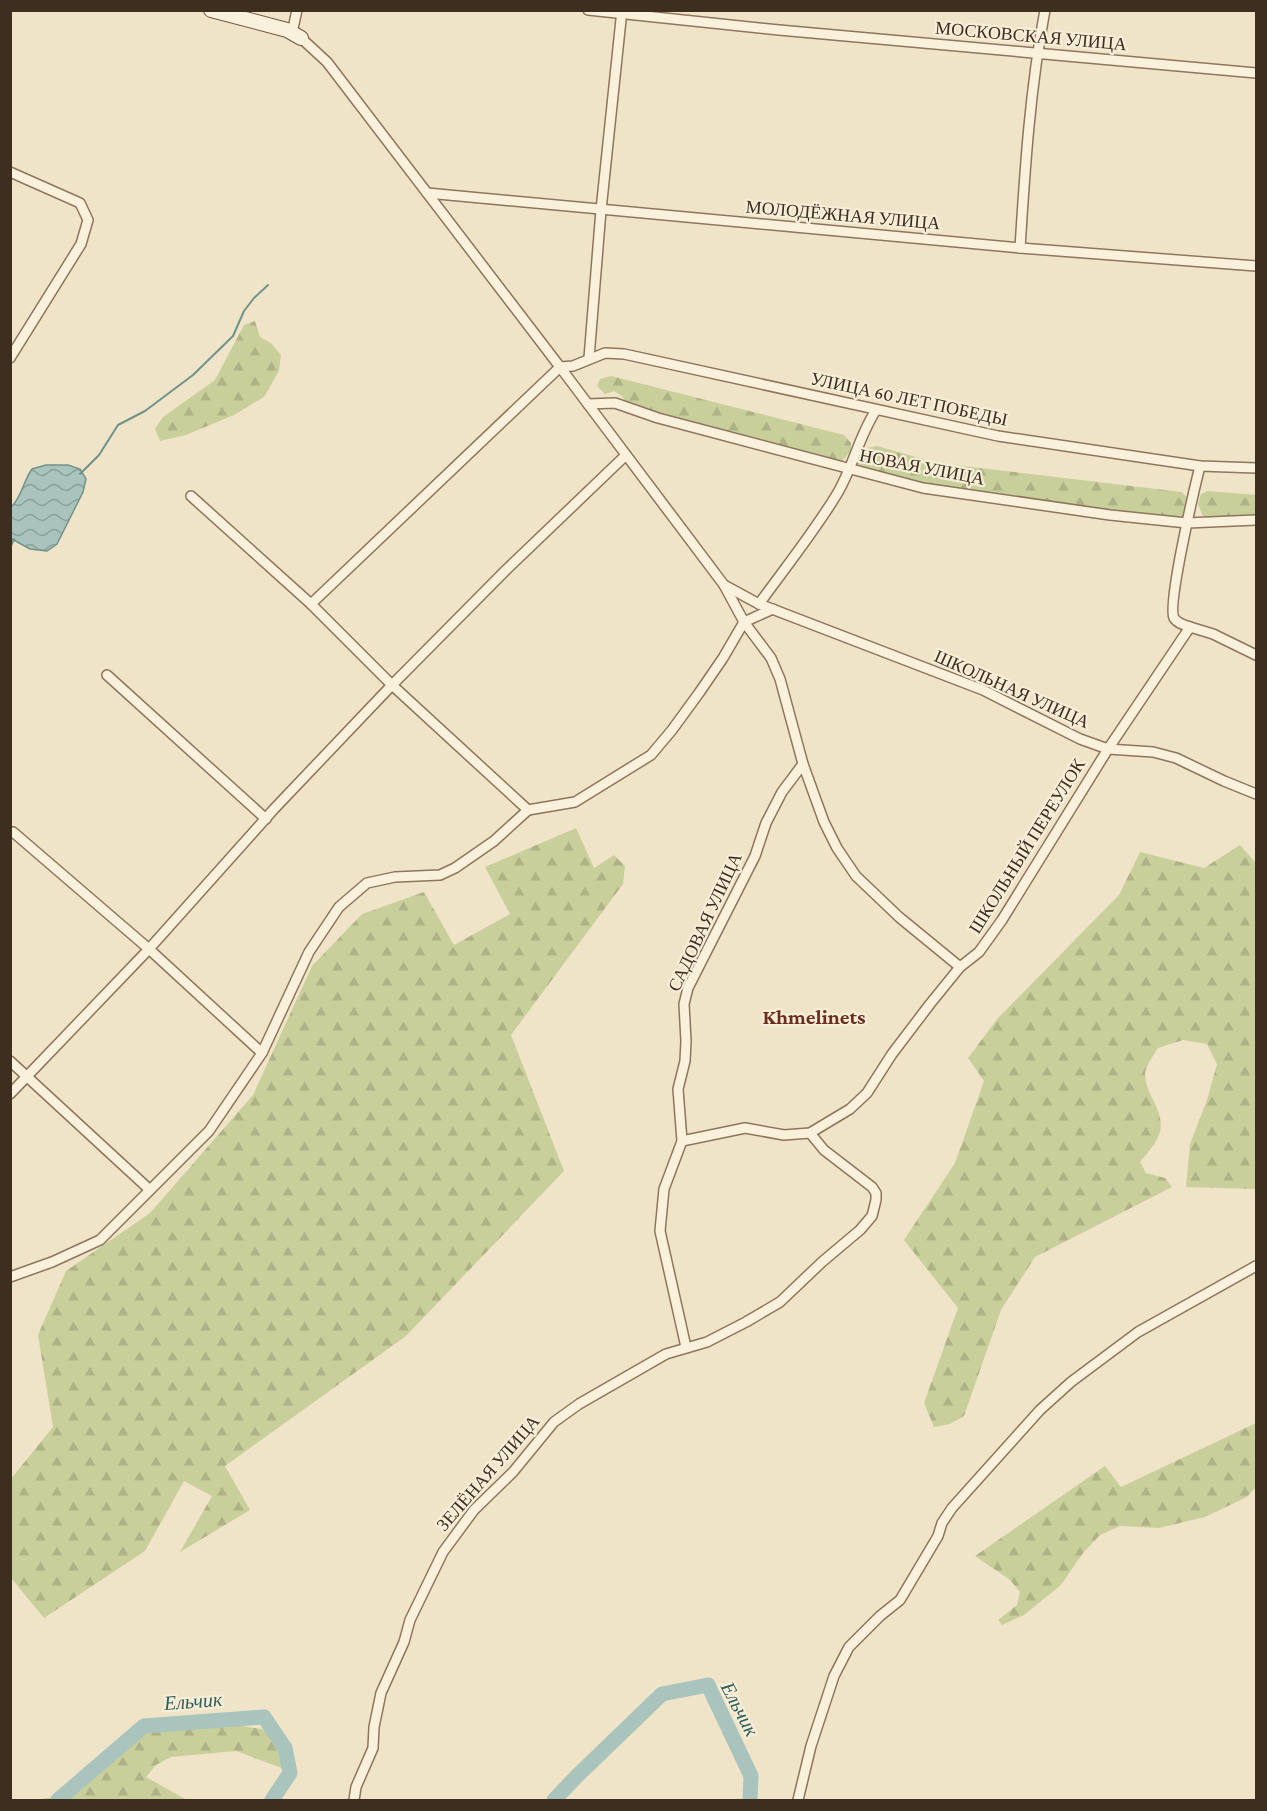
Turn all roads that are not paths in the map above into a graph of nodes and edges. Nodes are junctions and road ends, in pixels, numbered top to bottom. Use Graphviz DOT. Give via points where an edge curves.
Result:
graph roads {
  1 [pos="211,10"];
  2 [pos="297,10"];
  3 [pos="588,10"];
  4 [pos="1044,10"];
  5 [pos="622,12"];
  6 [pos="296,35"];
  7 [pos="1037,53"];
  8 [pos="1257,73"];
  9 [pos="10,172"];
  10 [pos="427,193"];
  11 [pos="601,210"];
  12 [pos="1020,248"];
  13 [pos="1257,266"];
  14 [pos="10,358"];
  15 [pos="589,358"];
  16 [pos="560,367"];
  17 [pos="588,404"];
  18 [pos="876,410"];
  19 [pos="626,455"];
  20 [pos="1200,466"];
  21 [pos="1257,468"];
  22 [pos="849,470"];
  23 [pos="191,496"];
  24 [pos="1257,520"];
  25 [pos="1187,522"];
  26 [pos="724,585"];
  27 [pos="311,604"];
  28 [pos="759,604"];
  29 [pos="773,609"];
  30 [pos="744,621"];
  31 [pos="1190,627"];
  32 [pos="1257,655"];
  33 [pos="107,675"];
  34 [pos="392,686"];
  35 [pos="1108,749"];
  36 [pos="803,764"];
  37 [pos="1257,794"];
  38 [pos="528,810"];
  39 [pos="266,819"];
  40 [pos="13,832"];
  41 [pos="149,949"];
  42 [pos="960,967"];
  43 [pos="262,1053"];
  44 [pos="10,1061"];
  45 [pos="26,1076"];
  46 [pos="10,1094"];
  47 [pos="810,1133"];
  48 [pos="682,1141"];
  49 [pos="150,1190"];
  50 [pos="1257,1266"];
  51 [pos="10,1276"];
  52 [pos="686,1347"];
  53 [pos="354,1800"];
  54 [pos="798,1800"];
  1 -- 6 [label="street"];
  2 -- 6 [label="street"];
  3 -- 5 [label="street, МОСКОВСКАЯ УЛИЦА"];
  4 -- 7 [label="street"];
  5 -- 7 [label="street, МОСКОВСКАЯ УЛИЦА"];
  5 -- 11 [label="street"];
  6 -- 10 [label="street" via="327,62"];
  7 -- 8 [label="street, МОСКОВСКАЯ УЛИЦА"];
  7 -- 12 [label="street" via="1025,155"];
  9 -- 14 [label="street" via="80,203 88,220 81,244"];
  10 -- 11 [label="street, МОЛОДЁЖНАЯ УЛИЦА"];
  10 -- 16 [label="street"];
  11 -- 12 [label="street, МОЛОДЁЖНАЯ УЛИЦА"];
  11 -- 15 [label="street"];
  12 -- 13 [label="street, МОЛОДЁЖНАЯ УЛИЦА"];
  15 -- 16 [label="street, УЛИЦА 60 ЛЕТ ПОБЕДЫ"];
  15 -- 18 [label="street, УЛИЦА 60 ЛЕТ ПОБЕДЫ" via="605,352 624,354"];
  16 -- 17 [label="street"];
  16 -- 27 [label="street"];
  17 -- 19 [label="street"];
  17 -- 22 [label="street, НОВАЯ УЛИЦА" via="615,403"];
  18 -- 20 [label="street, УЛИЦА 60 ЛЕТ ПОБЕДЫ" via="998,436"];
  18 -- 22 [label="street" via="867,422"];
  19 -- 26 [label="street"];
  19 -- 34 [label="street"];
  20 -- 21 [label="street, УЛИЦА 60 ЛЕТ ПОБЕДЫ"];
  20 -- 25 [label="street"];
  22 -- 25 [label="street, НОВАЯ УЛИЦА" via="923,488"];
  22 -- 28 [label="street" via="837,494"];
  23 -- 27 [label="street"];
  24 -- 25 [label="street, НОВАЯ УЛИЦА"];
  25 -- 31 [label="street" via="1172,613 1178,622"];
  26 -- 28 [label="street, ШКОЛЬНАЯ УЛИЦА"];
  26 -- 30 [label="street"];
  27 -- 34 [label="street"];
  28 -- 29 [label="street, ШКОЛЬНАЯ УЛИЦА"];
  29 -- 30 [label="street"];
  29 -- 35 [label="street, ШКОЛЬНАЯ УЛИЦА" via="983,690"];
  30 -- 36 [label="street" via="771,658 780,679"];
  30 -- 38 [label="street" via="699,693 651,755 575,802"];
  31 -- 32 [label="street"];
  31 -- 35 [label="street, ШКОЛЬНЫЙ ПЕРЕУЛОК"];
  33 -- 39 [label="street"];
  34 -- 38 [label="street"];
  34 -- 39 [label="street"];
  35 -- 37 [label="street, ШКОЛЬНАЯ УЛИЦА" via="1176,758"];
  35 -- 42 [label="street, ШКОЛЬНЫЙ ПЕРЕУЛОК" via="1002,920 979,952"];
  36 -- 42 [label="street" via="824,822 856,876"];
  36 -- 48 [label="street, САДОВАЯ УЛИЦА" via="766,823 755,856 688,988 684,1004 685,1061 678,1089"];
  38 -- 43 [label="street" via="494,841 455,868 440,875 367,883 339,907 309,952"];
  39 -- 41 [label="street"];
  40 -- 41 [label="street"];
  41 -- 43 [label="street"];
  41 -- 45 [label="street"];
  42 -- 47 [label="street, ШКОЛЬНЫЙ ПЕРЕУЛОК" via="892,1054 867,1093 850,1109"];
  43 -- 49 [label="street" via="209,1131"];
  44 -- 45 [label="street"];
  45 -- 46 [label="street"];
  45 -- 49 [label="street"];
  47 -- 48 [label="street, ШКОЛЬНЫЙ ПЕРЕУЛОК" via="784,1135 745,1128"];
  47 -- 52 [label="street, ЗЕЛЁНАЯ УЛИЦА" via="824,1150 872,1187 876,1193 872,1216 780,1302 707,1342"];
  48 -- 52 [label="street" via="664,1189 660,1231"];
  49 -- 51 [label="street" via="100,1240"];
  50 -- 54 [label="street" via="1138,1332 1071,1382 1040,1410 952,1508 900,1600 849,1647 834,1676"];
  52 -- 53 [label="street, ЗЕЛЁНАЯ УЛИЦА" via="606,1388 554,1422 513,1473 474,1510 443,1552 381,1693 373,1748"];
}
